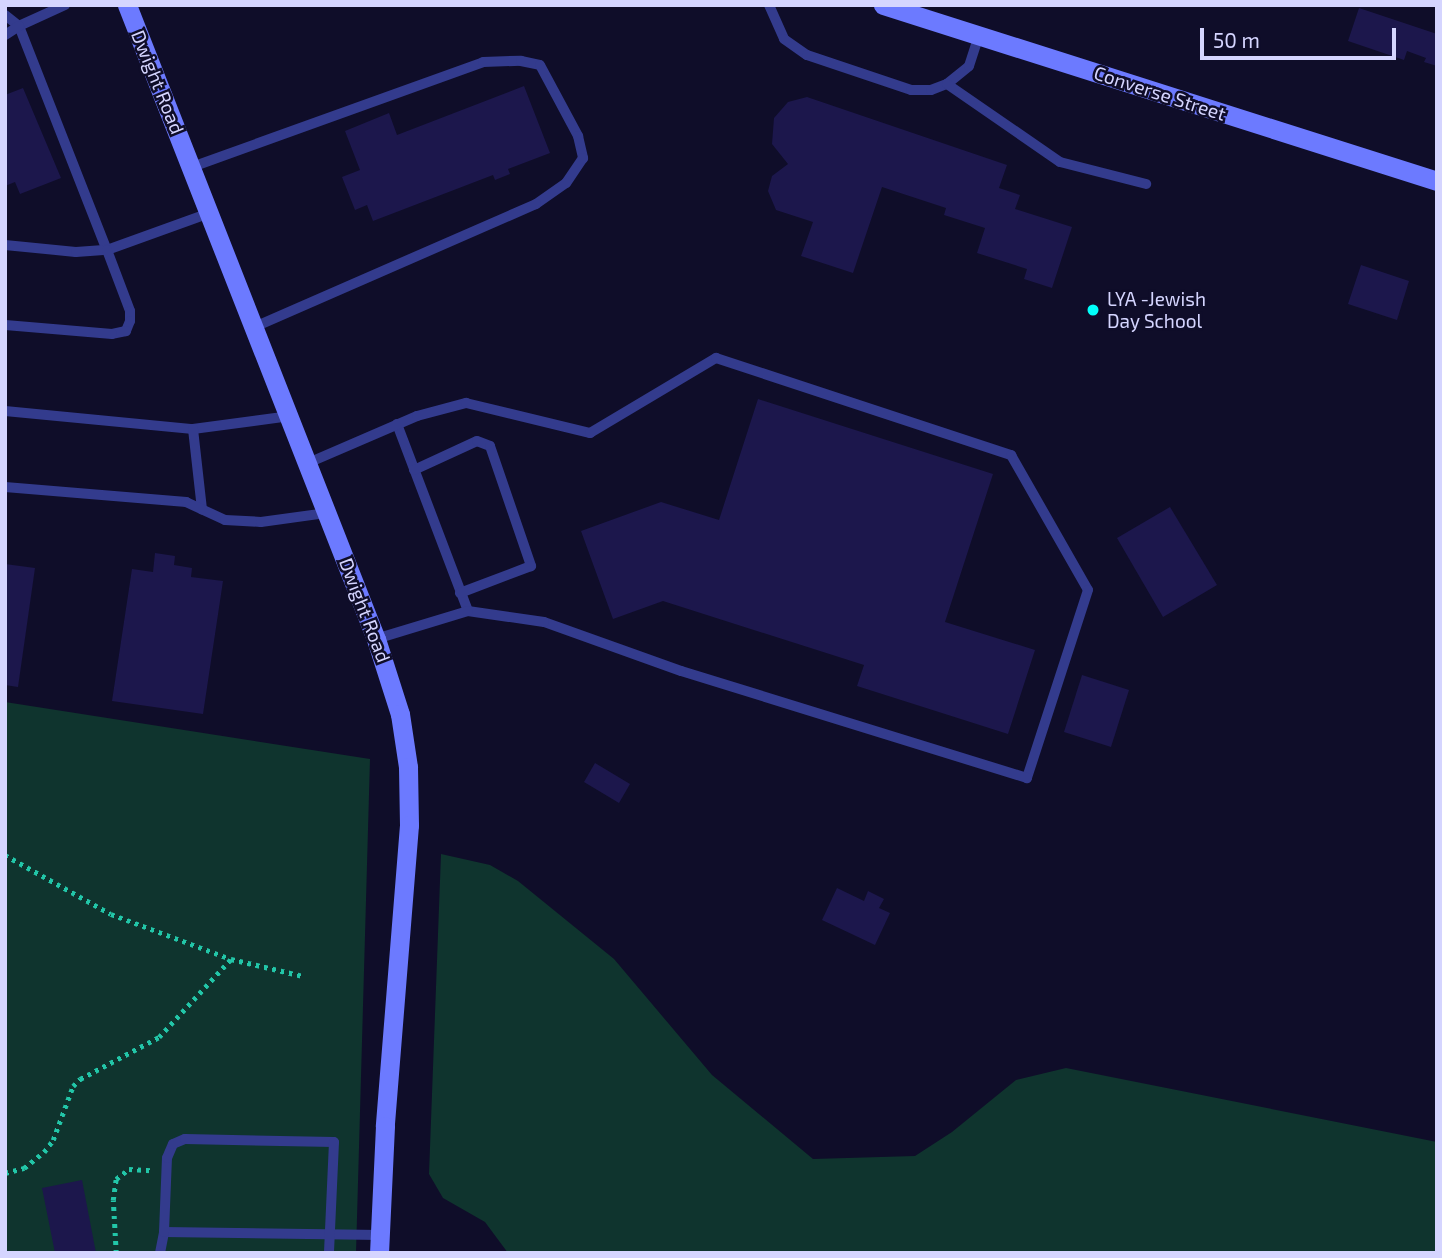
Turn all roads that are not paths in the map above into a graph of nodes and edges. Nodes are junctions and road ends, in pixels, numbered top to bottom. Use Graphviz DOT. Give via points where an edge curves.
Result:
graph roads {
  1 [pos="65,5"];
  2 [pos="127,5"];
  3 [pos="769,5"];
  4 [pos="883,5"];
  5 [pos="5,15"];
  6 [pos="19,26"];
  7 [pos="5,35"];
  8 [pos="979,36"];
  9 [pos="947,84"];
  10 [pos="192,167"];
  11 [pos="1437,181"];
  12 [pos="1146,184"];
  13 [pos="210,212"];
  14 [pos="5,245"];
  15 [pos="107,250"];
  16 [pos="5,325"];
  17 [pos="255,327"];
  18 [pos="5,411"];
  19 [pos="290,416"];
  20 [pos="397,424"];
  21 [pos="193,429"];
  22 [pos="308,463"];
  23 [pos="414,470"];
  24 [pos="5,487"];
  25 [pos="202,509"];
  26 [pos="327,513"];
  27 [pos="460,593"];
  28 [pos="468,611"];
  29 [pos="376,639"];
  30 [pos="164,1232"];
  31 [pos="330,1235"];
  32 [pos="380,1244"];
  33 [pos="160,1253"];
  34 [pos="330,1253"];
  1 -- 6 [label="lane"];
  2 -- 10 [label="main road, Dwight Road"];
  3 -- 9 [label="lane" via="784,39 807,55 911,90"];
  4 -- 8 [label="main road, Converse Street"];
  5 -- 6 [label="lane"];
  6 -- 7 [label="lane"];
  6 -- 15 [label="lane"];
  8 -- 9 [label="lane" via="969,66"];
  8 -- 11 [label="main road, Converse Street"];
  9 -- 12 [label="lane" via="1060,162"];
  10 -- 13 [label="main road, Dwight Road"];
  10 -- 17 [label="lane" via="483,62 540,65 578,136 583,158 566,183 536,204"];
  13 -- 15 [label="lane"];
  13 -- 17 [label="main road, Dwight Road"];
  14 -- 15 [label="lane" via="76,252"];
  15 -- 16 [label="lane" via="130,311 126,331 111,334"];
  17 -- 19 [label="main road, Dwight Road"];
  18 -- 21 [label="lane"];
  19 -- 21 [label="lane"];
  19 -- 22 [label="main road, Dwight Road"];
  20 -- 22 [label="lane"];
  20 -- 23 [label="lane"];
  20 -- 28 [label="lane" via="466,403 590,433 716,358 1011,455 1088,590 1027,778 681,671 544,622"];
  21 -- 25 [label="lane"];
  22 -- 26 [label="main road, Dwight Road"];
  23 -- 27 [label="lane"];
  23 -- 27 [label="lane" via="477,441 490,446 531,566"];
  24 -- 25 [label="lane" via="186,502"];
  25 -- 26 [label="lane" via="225,520 261,522"];
  26 -- 29 [label="main road, Dwight Road"];
  27 -- 28 [label="lane"];
  28 -- 29 [label="lane"];
  29 -- 32 [label="main road, Dwight Road" via="400,714 410,802"];
  30 -- 31 [label="lane"];
  30 -- 31 [label="lane" via="167,1158 173,1144 185,1139 334,1142"];
  30 -- 33 [label="lane"];
  31 -- 32 [label="lane"];
  31 -- 34 [label="lane"];
}
